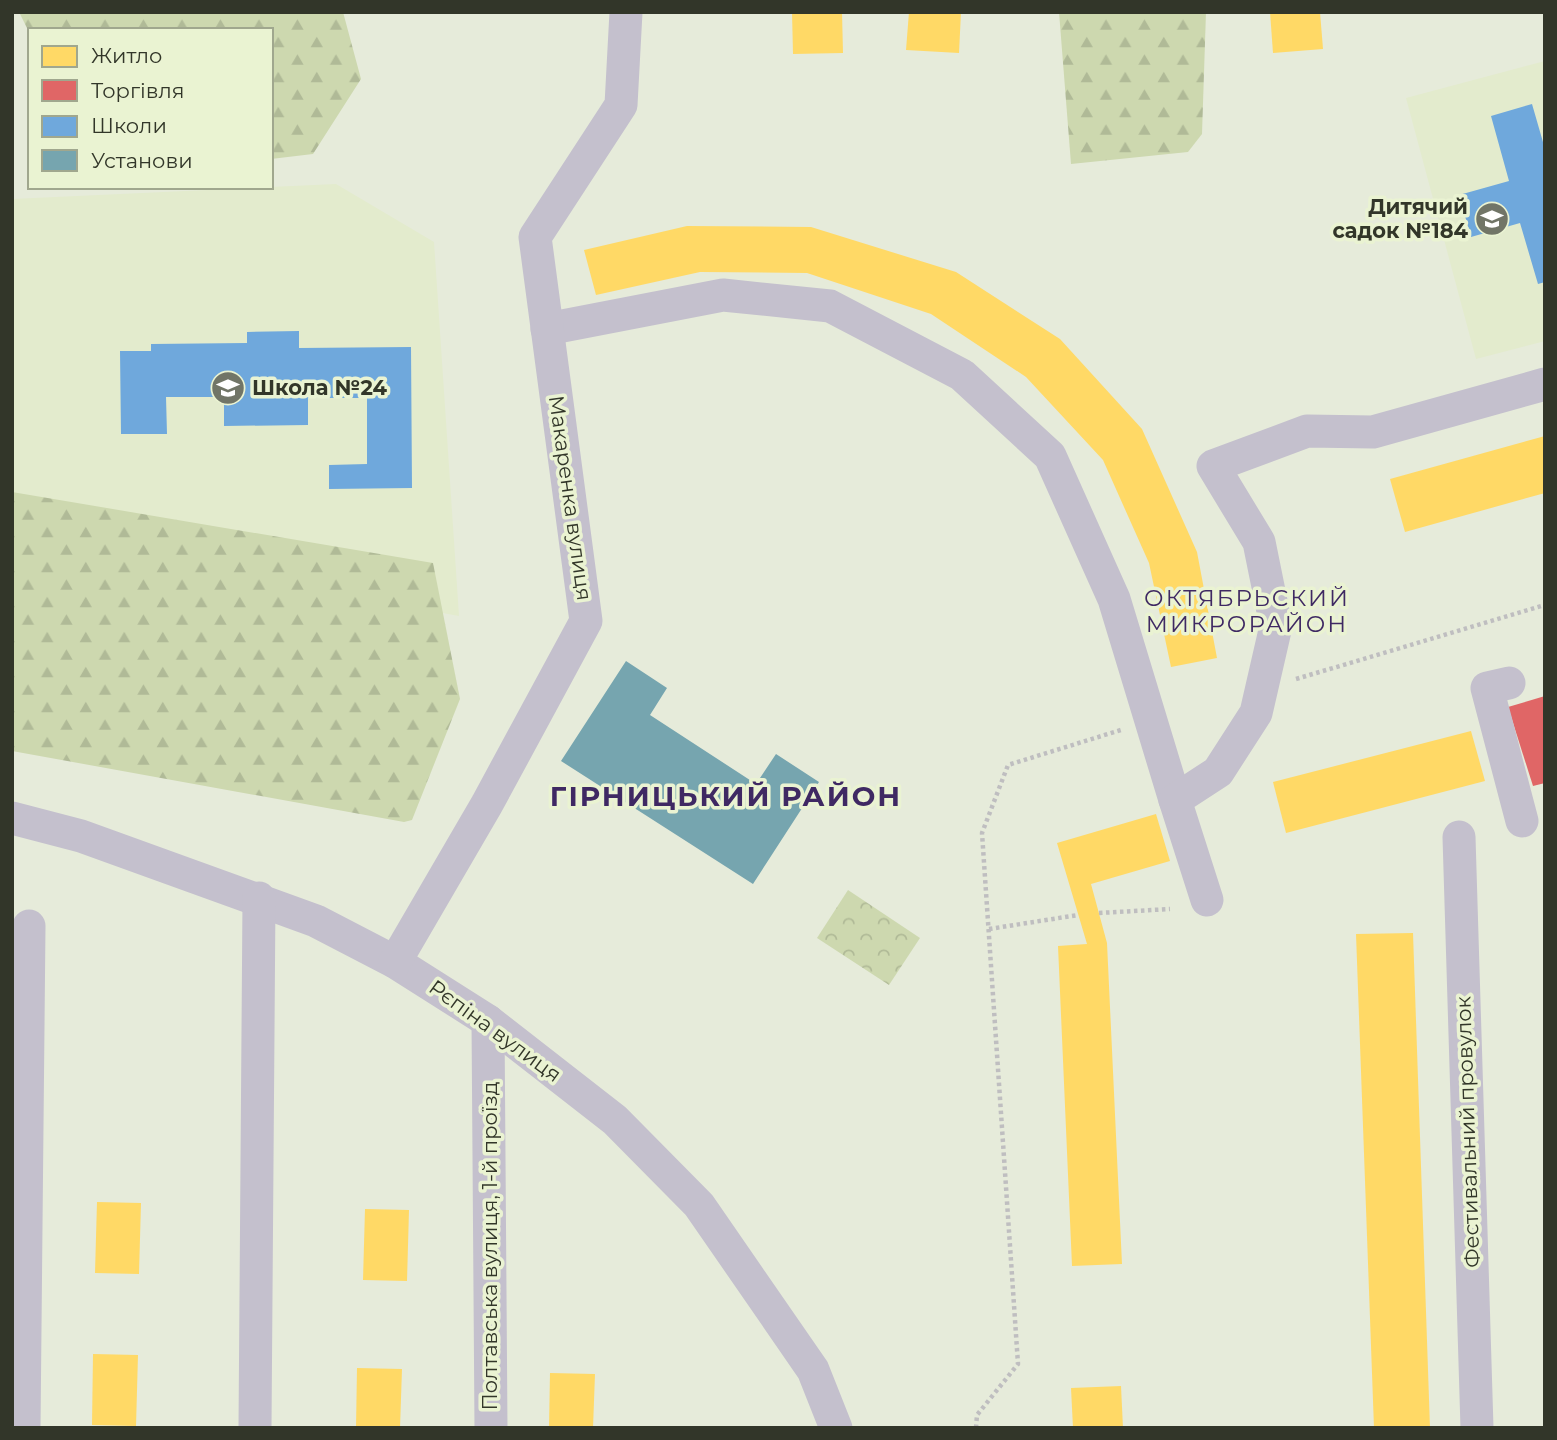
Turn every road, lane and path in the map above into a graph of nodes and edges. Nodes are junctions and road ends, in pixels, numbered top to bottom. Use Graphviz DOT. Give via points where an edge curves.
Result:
graph roads {
  1 [pos="625,12"];
  2 [pos="547,329"];
  3 [pos="1545,384"];
  4 [pos="1545,605"];
  5 [pos="1509,683"];
  6 [pos="1261,690"];
  7 [pos="1151,721"];
  8 [pos="1175,800"];
  9 [pos="12,818"];
  10 [pos="1522,821"];
  11 [pos="1459,837"];
  12 [pos="259,898"];
  13 [pos="1207,900"];
  14 [pos="1170,909"];
  15 [pos="1099,913"];
  16 [pos="1078,915"];
  17 [pos="29,926"];
  18 [pos="989,929"];
  19 [pos="395,961"];
  20 [pos="488,1021"];
  21 [pos="24,1428"];
  22 [pos="255,1428"];
  23 [pos="491,1428"];
  24 [pos="836,1428"];
  25 [pos="976,1428"];
  26 [pos="1477,1428"];
  1 -- 2 [label="street, Макаренка вулиця" via="621,105 535,237"];
  2 -- 7 [label="street" via="723,295 831,306 962,374 1050,456 1114,599"];
  2 -- 19 [label="street, Макаренка вулиця" via="586,621"];
  3 -- 6 [label="street" via="1373,432 1307,431 1213,466 1259,542 1276,626"];
  4 -- 6 [label="path"];
  5 -- 10 [label="street" via="1486,688"];
  6 -- 8 [label="street" via="1256,713 1218,772"];
  7 -- 8 [label="street"];
  7 -- 18 [label="path" via="1008,765 982,833"];
  8 -- 13 [label="street"];
  9 -- 12 [label="street, Рєпіна вулиця" via="81,836"];
  11 -- 26 [label="street, Фестивальний провулок"];
  12 -- 19 [label="street, Рєпіна вулиця"];
  12 -- 22 [label="street"];
  14 -- 15 [label="path"];
  16 -- 18 [label="path"];
  17 -- 21 [label="street"];
  18 -- 25 [label="path" via="1018,1364 977,1415"];
  19 -- 20 [label="street, Рєпіна вулиця"];
  20 -- 23 [label="street, Полтавська вулиця, 1-й проїзд"];
  20 -- 24 [label="street, Рєпіна вулиця" via="615,1120 699,1205 813,1370"];
}
